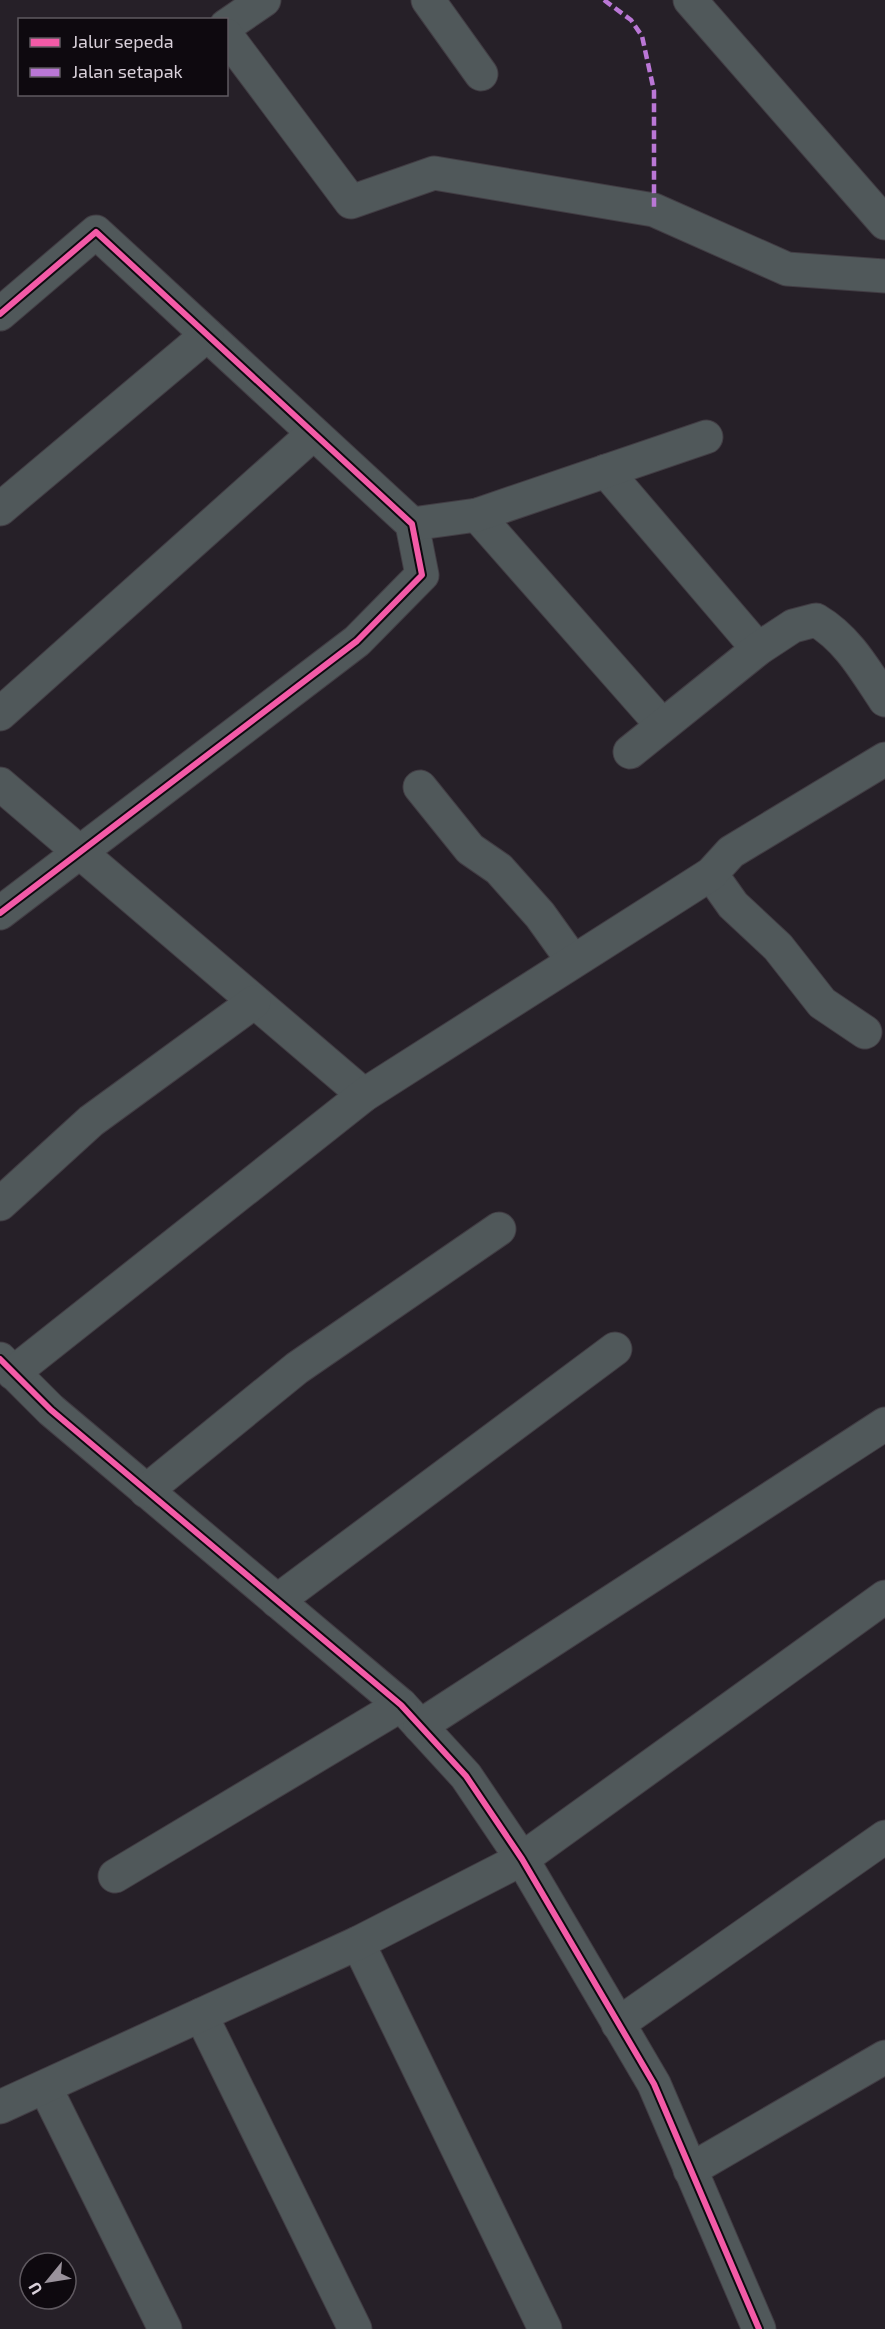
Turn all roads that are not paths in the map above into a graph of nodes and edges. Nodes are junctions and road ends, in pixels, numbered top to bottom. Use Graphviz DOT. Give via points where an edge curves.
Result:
graph roads {
  1 [pos="264,0"];
  2 [pos="428,0"];
  3 [pos="690,0"];
  4 [pos="228,25"];
  5 [pos="228,38"];
  6 [pos="481,74"];
  7 [pos="885,223"];
  8 [pos="885,276"];
  9 [pos="0,314"];
  10 [pos="207,335"];
  11 [pos="313,434"];
  12 [pos="706,436"];
  13 [pos="606,471"];
  14 [pos="0,509"];
  15 [pos="477,515"];
  16 [pos="412,524"];
  17 [pos="758,648"];
  18 [pos="885,700"];
  19 [pos="0,714"];
  20 [pos="662,725"];
  21 [pos="630,752"];
  22 [pos="885,759"];
  23 [pos="0,783"];
  24 [pos="420,787"];
  25 [pos="79,851"];
  26 [pos="711,874"];
  27 [pos="0,913"];
  28 [pos="573,961"];
  29 [pos="254,1002"];
  30 [pos="864,1032"];
  31 [pos="364,1095"];
  32 [pos="0,1204"];
  33 [pos="499,1229"];
  34 [pos="615,1349"];
  35 [pos="7,1366"];
  36 [pos="885,1424"];
  37 [pos="146,1491"];
  38 [pos="885,1597"];
  39 [pos="277,1601"];
  40 [pos="410,1716"];
  41 [pos="885,1837"];
  42 [pos="522,1859"];
  43 [pos="115,1876"];
  44 [pos="358,1943"];
  45 [pos="201,2015"];
  46 [pos="618,2024"];
  47 [pos="885,2058"];
  48 [pos="45,2087"];
  49 [pos="0,2107"];
  50 [pos="690,2170"];
  51 [pos="747,2325"];
  52 [pos="165,2329"];
  53 [pos="355,2329"];
  54 [pos="545,2329"];
  1 -- 4 [label="street"];
  2 -- 6 [label="street"];
  3 -- 7 [label="street"];
  5 -- 8 [label="street" via="351,202 434,173 654,210 787,269"];
  9 -- 10 [label="street" via="96,232"];
  10 -- 11 [label="street"];
  10 -- 14 [label="street"];
  11 -- 16 [label="street"];
  11 -- 19 [label="street"];
  12 -- 13 [label="street"];
  13 -- 15 [label="street"];
  13 -- 17 [label="street"];
  15 -- 16 [label="street"];
  15 -- 20 [label="street"];
  16 -- 25 [label="street" via="423,575 357,640"];
  17 -- 18 [label="street" via="793,626 816,620 833,630 856,656"];
  17 -- 20 [label="street"];
  20 -- 21 [label="street"];
  22 -- 26 [label="street" via="731,852"];
  23 -- 25 [label="street"];
  24 -- 28 [label="street" via="470,849 499,869 540,915"];
  25 -- 27 [label="street"];
  25 -- 29 [label="street"];
  26 -- 28 [label="street"];
  26 -- 30 [label="street" via="733,905 778,947 822,1003"];
  28 -- 31 [label="street"];
  29 -- 31 [label="street"];
  29 -- 32 [label="street" via="91,1121"];
  31 -- 35 [label="street"];
  33 -- 37 [label="street" via="297,1368"];
  34 -- 39 [label="street"];
  35 -- 37 [label="street" via="51,1410"];
  36 -- 40 [label="street"];
  37 -- 39 [label="street"];
  38 -- 42 [label="street"];
  39 -- 40 [label="street"];
  40 -- 42 [label="street" via="466,1776"];
  40 -- 43 [label="street"];
  41 -- 46 [label="street"];
  42 -- 44 [label="street"];
  42 -- 46 [label="street"];
  44 -- 45 [label="street"];
  44 -- 54 [label="street"];
  45 -- 48 [label="street"];
  45 -- 53 [label="street"];
  46 -- 50 [label="street" via="654,2084"];
  47 -- 50 [label="street"];
  48 -- 49 [label="street"];
  48 -- 52 [label="street"];
  50 -- 51 [label="street"];
}
